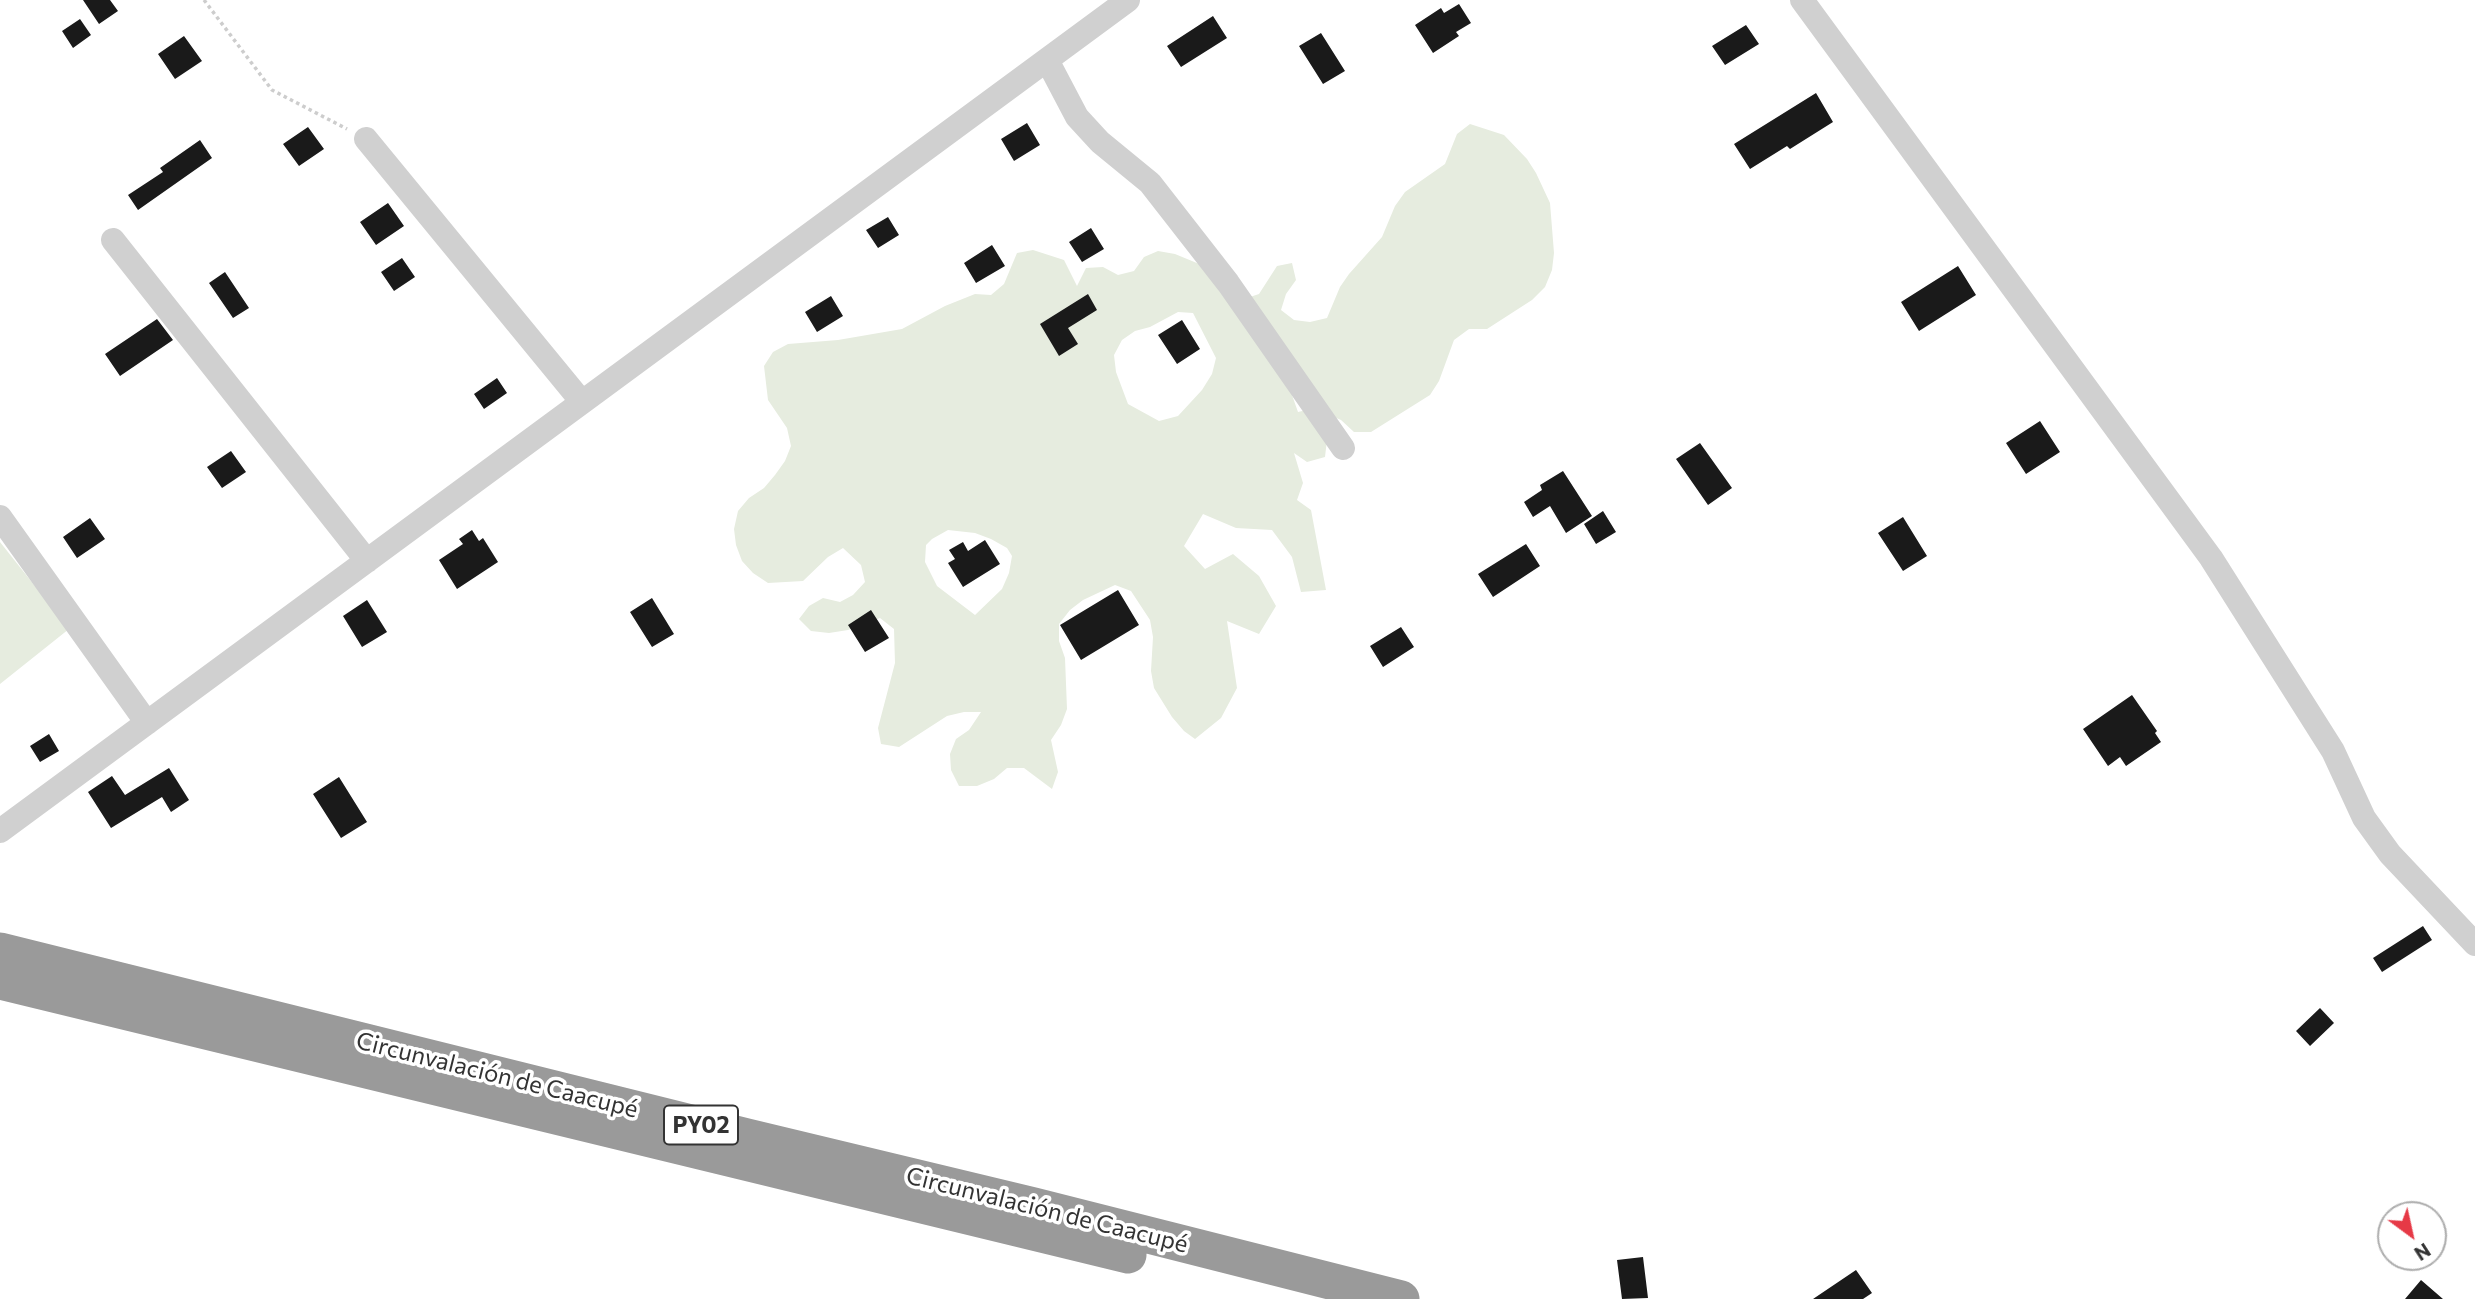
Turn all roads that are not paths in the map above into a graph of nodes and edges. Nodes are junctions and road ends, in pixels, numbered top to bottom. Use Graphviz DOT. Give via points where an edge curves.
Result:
graph roads {
  1 [pos="1128,0"];
  2 [pos="1802,0"];
  3 [pos="1047,60"];
  4 [pos="366,139"];
  5 [pos="113,240"];
  6 [pos="582,402"];
  7 [pos="1343,448"];
  8 [pos="0,517"];
  9 [pos="366,561"];
  10 [pos="147,723"];
  11 [pos="0,831"];
  12 [pos="2475,944"];
  13 [pos="0,951"];
  14 [pos="0,981"];
  15 [pos="1308,1299"];
  16 [pos="1401,1299"];
  1 -- 3 [label="street"];
  2 -- 12 [label="street" via="2211,558 2333,751 2364,818 2390,854"];
  3 -- 6 [label="street"];
  3 -- 7 [label="street" via="1077,117 1150,183 1228,283"];
  4 -- 6 [label="street"];
  5 -- 9 [label="street"];
  6 -- 9 [label="street"];
  8 -- 10 [label="street"];
  9 -- 10 [label="street"];
  10 -- 11 [label="street"];
  13 -- 16 [label="highway, Circunvalación de Caacupé / PY02"];
  14 -- 15 [label="highway, Circunvalación de Caacupé / PY02"];
}
